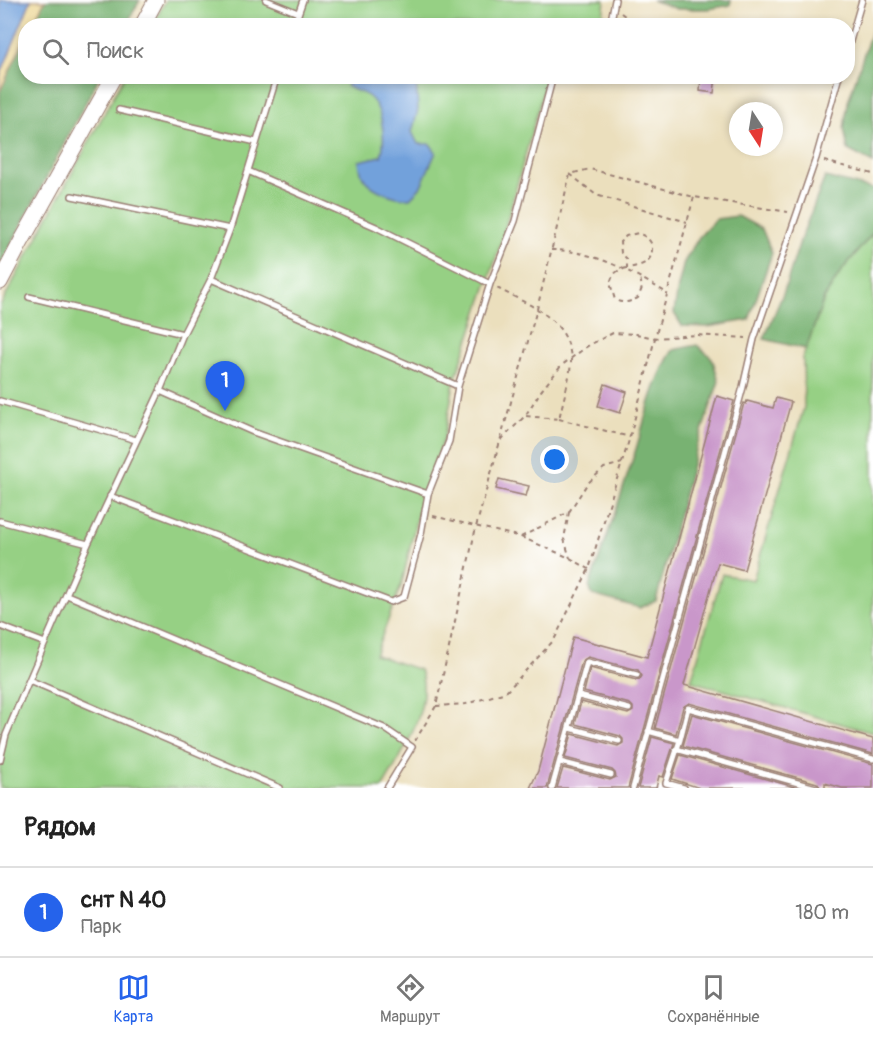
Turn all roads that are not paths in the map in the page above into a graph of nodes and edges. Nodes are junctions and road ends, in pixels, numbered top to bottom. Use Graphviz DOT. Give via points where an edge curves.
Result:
graph roads {
  1 [pos="156,0"];
  2 [pos="266,0"];
  3 [pos="303,0"];
  4 [pos="615,0"];
  5 [pos="862,0"];
  6 [pos="298,13"];
  7 [pos="146,18"];
  8 [pos="296,18"];
  9 [pos="611,18"];
  10 [pos="855,24"];
  11 [pos="110,84"];
  12 [pos="274,84"];
  13 [pos="551,84"];
  14 [pos="837,84"];
  15 [pos="119,110"];
  16 [pos="256,142"];
  17 [pos="248,171"];
  18 [pos="72,196"];
  19 [pos="230,229"];
  20 [pos="211,279"];
  21 [pos="0,282"];
  22 [pos="490,284"];
  23 [pos="29,297"];
  24 [pos="183,334"];
  25 [pos="458,386"];
  26 [pos="160,391"];
  27 [pos="0,401"];
  28 [pos="136,440"];
  29 [pos="428,494"];
  30 [pos="110,496"];
  31 [pos="0,520"];
  32 [pos="88,544"];
  33 [pos="67,596"];
  34 [pos="0,626"];
  35 [pos="45,643"];
  36 [pos="636,675"];
  37 [pos="29,680"];
  38 [pos="579,696"];
  39 [pos="628,709"];
  40 [pos="570,728"];
  41 [pos="648,731"];
  42 [pos="3,734"];
  43 [pos="680,740"];
  44 [pos="619,741"];
  45 [pos="676,749"];
  46 [pos="873,759"];
  47 [pos="0,760"];
  48 [pos="560,762"];
  49 [pos="611,775"];
  50 [pos="280,788"];
  51 [pos="387,788"];
  52 [pos="552,788"];
  53 [pos="633,788"];
  54 [pos="684,788"];
  55 [pos="816,788"];
  1 -- 7 [label="street"];
  2 -- 6 [label="lane"];
  3 -- 6 [label="lane"];
  4 -- 9 [label="lane"];
  5 -- 10 [label="lane"];
  6 -- 8 [label="lane"];
  11 -- 21 [label="street"];
  12 -- 16 [label="lane"];
  13 -- 22 [label="lane" via="515,221"];
  14 -- 41 [label="lane" via="816,158 754,339"];
  15 -- 16 [label="lane"];
  16 -- 17 [label="lane"];
  17 -- 19 [label="lane"];
  17 -- 22 [label="lane" via="376,227"];
  18 -- 19 [label="lane"];
  19 -- 20 [label="lane"];
  20 -- 24 [label="lane"];
  20 -- 25 [label="lane"];
  22 -- 25 [label="lane"];
  23 -- 24 [label="lane"];
  24 -- 26 [label="lane"];
  25 -- 29 [label="lane" via="449,441"];
  26 -- 28 [label="lane"];
  26 -- 29 [label="lane" via="253,432"];
  27 -- 28 [label="lane"];
  28 -- 30 [label="lane"];
  29 -- 30 [label="lane" via="404,597 391,602"];
  30 -- 32 [label="lane"];
  31 -- 32 [label="lane"];
  32 -- 33 [label="lane"];
  33 -- 35 [label="lane"];
  33 -- 51 [label="lane" via="384,728 411,747"];
  34 -- 35 [label="lane"];
  35 -- 37 [label="lane"];
  36 -- 38 [label="lane" via="587,662"];
  37 -- 42 [label="lane"];
  37 -- 50 [label="lane"];
  38 -- 39 [label="lane"];
  38 -- 40 [label="lane"];
  40 -- 44 [label="lane"];
  40 -- 48 [label="lane"];
  41 -- 43 [label="lane"];
  41 -- 53 [label="lane"];
  42 -- 47 [label="lane"];
  43 -- 45 [label="lane"];
  43 -- 46 [label="lane" via="688,708"];
  45 -- 54 [label="lane" via="666,783"];
  45 -- 55 [label="lane"];
  48 -- 49 [label="lane"];
  48 -- 52 [label="lane"];
}
